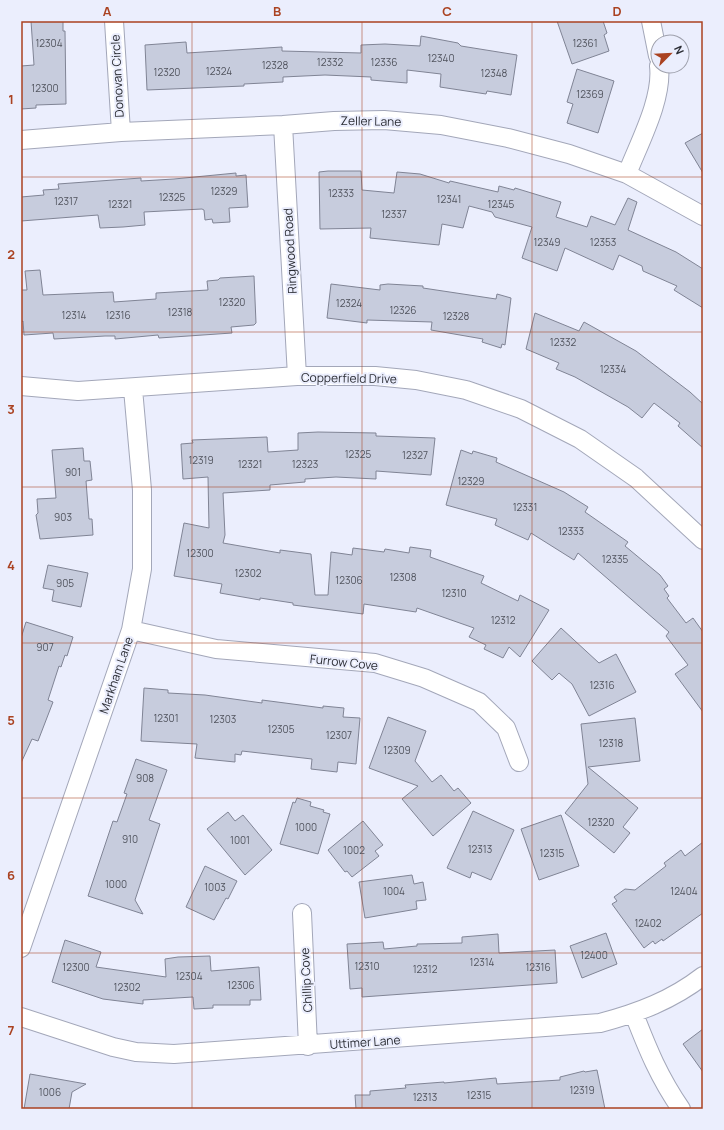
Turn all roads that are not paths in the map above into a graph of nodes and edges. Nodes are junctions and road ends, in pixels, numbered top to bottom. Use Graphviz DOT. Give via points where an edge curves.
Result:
graph roads {
  1 [pos="114,21"];
  2 [pos="651,21"];
  3 [pos="654,34"];
  4 [pos="660,74"];
  5 [pos="283,125"];
  6 [pos="121,132"];
  7 [pos="21,140"];
  8 [pos="627,174"];
  9 [pos="703,216"];
  10 [pos="296,376"];
  11 [pos="21,386"];
  12 [pos="133,389"];
  13 [pos="703,540"];
  14 [pos="131,630"];
  15 [pos="519,762"];
  16 [pos="302,913"];
  17 [pos="21,948"];
  18 [pos="703,976"];
  19 [pos="634,1014"];
  20 [pos="21,1017"];
  21 [pos="308,1046"];
  22 [pos="681,1109"];
  1 -- 6 [label="street, Donovan Circle"];
  2 -- 3 [label="street"];
  4 -- 8 [label="street" via="652,110"];
  5 -- 6 [label="street, Zeller Lane"];
  5 -- 8 [label="street, Zeller Lane" via="384,120 442,125 508,138 569,154"];
  5 -- 10 [label="street, Ringwood Road"];
  6 -- 7 [label="street, Zeller Lane"];
  8 -- 9 [label="street, Zeller Lane"];
  10 -- 12 [label="street, Copperfield Drive"];
  10 -- 13 [label="street, Copperfield Drive" via="375,376 416,380 466,390 521,409 580,439 636,478"];
  11 -- 12 [label="street, Copperfield Drive" via="78,391"];
  12 -- 14 [label="street, Markham Lane" via="142,490 142,569"];
  14 -- 15 [label="street, Furrow Cove" via="216,649 375,663 424,678 479,702 506,728"];
  14 -- 17 [label="street, Markham Lane"];
  16 -- 21 [label="street, Chillip Cove"];
  18 -- 19 [label="street, Uttimer Lane" via="682,992"];
  19 -- 21 [label="street, Uttimer Lane" via="600,1023 570,1027"];
  19 -- 22 [label="street" via="652,1062"];
  20 -- 21 [label="street, Uttimer Lane" via="136,1052 174,1054"];
}
